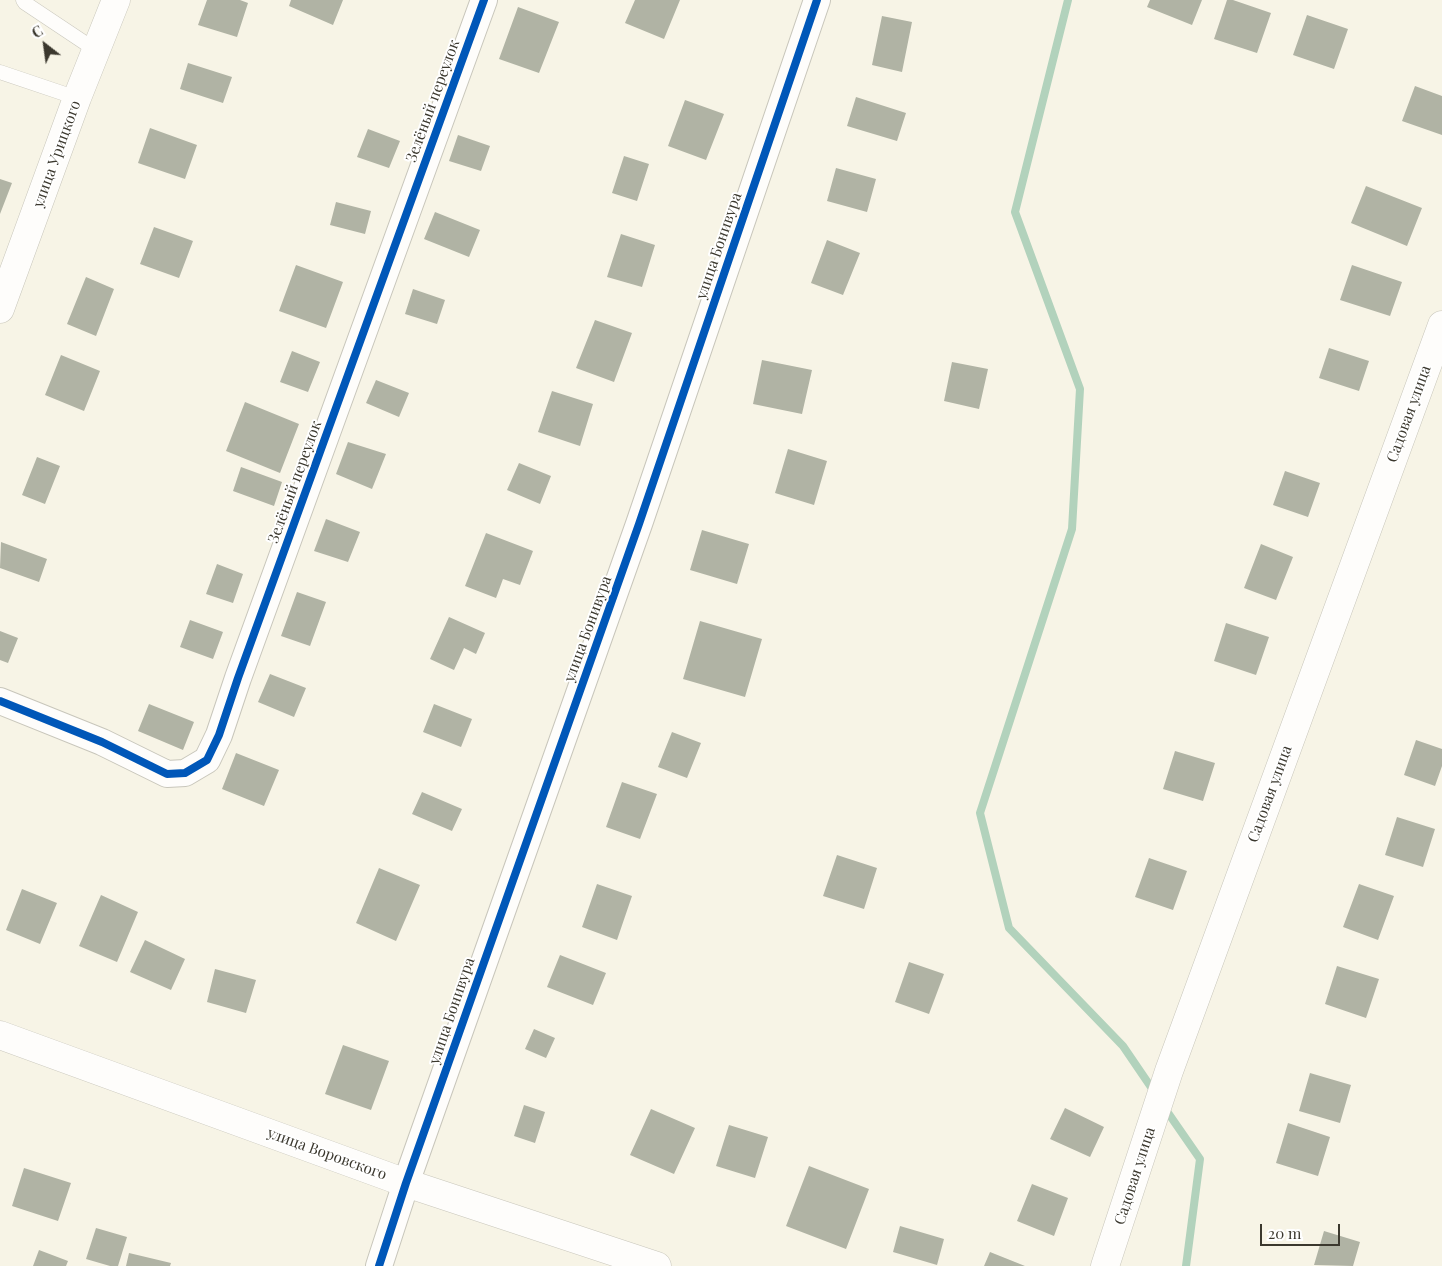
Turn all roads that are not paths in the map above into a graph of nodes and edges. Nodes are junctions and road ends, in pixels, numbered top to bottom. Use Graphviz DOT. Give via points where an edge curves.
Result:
graph roads {
  1 [pos="23,0"];
  2 [pos="116,0"];
  3 [pos="484,0"];
  4 [pos="817,0"];
  5 [pos="97,51"];
  6 [pos="0,72"];
  7 [pos="77,98"];
  8 [pos="0,310"];
  9 [pos="1440,338"];
  10 [pos="0,701"];
  11 [pos="0,1035"];
  12 [pos="406,1183"];
  13 [pos="651,1265"];
  14 [pos="379,1266"];
  15 [pos="1105,1266"];
  1 -- 5 [label="lane"];
  2 -- 5 [label="main road, улица Урицкого"];
  3 -- 10 [label="street, Зелёный переулок" via="219,735 207,760 185,773 167,774 102,742"];
  4 -- 12 [label="street, улица Бонивура" via="640,524"];
  5 -- 7 [label="main road, улица Урицкого"];
  6 -- 7 [label="lane"];
  7 -- 8 [label="main road, улица Урицкого"];
  9 -- 15 [label="main road, Садовая улица" via="1153,1119"];
  11 -- 12 [label="main road, улица Воровского"];
  12 -- 13 [label="main road, улица Воровского"];
  12 -- 14 [label="street, улица Бонивура"];
}
